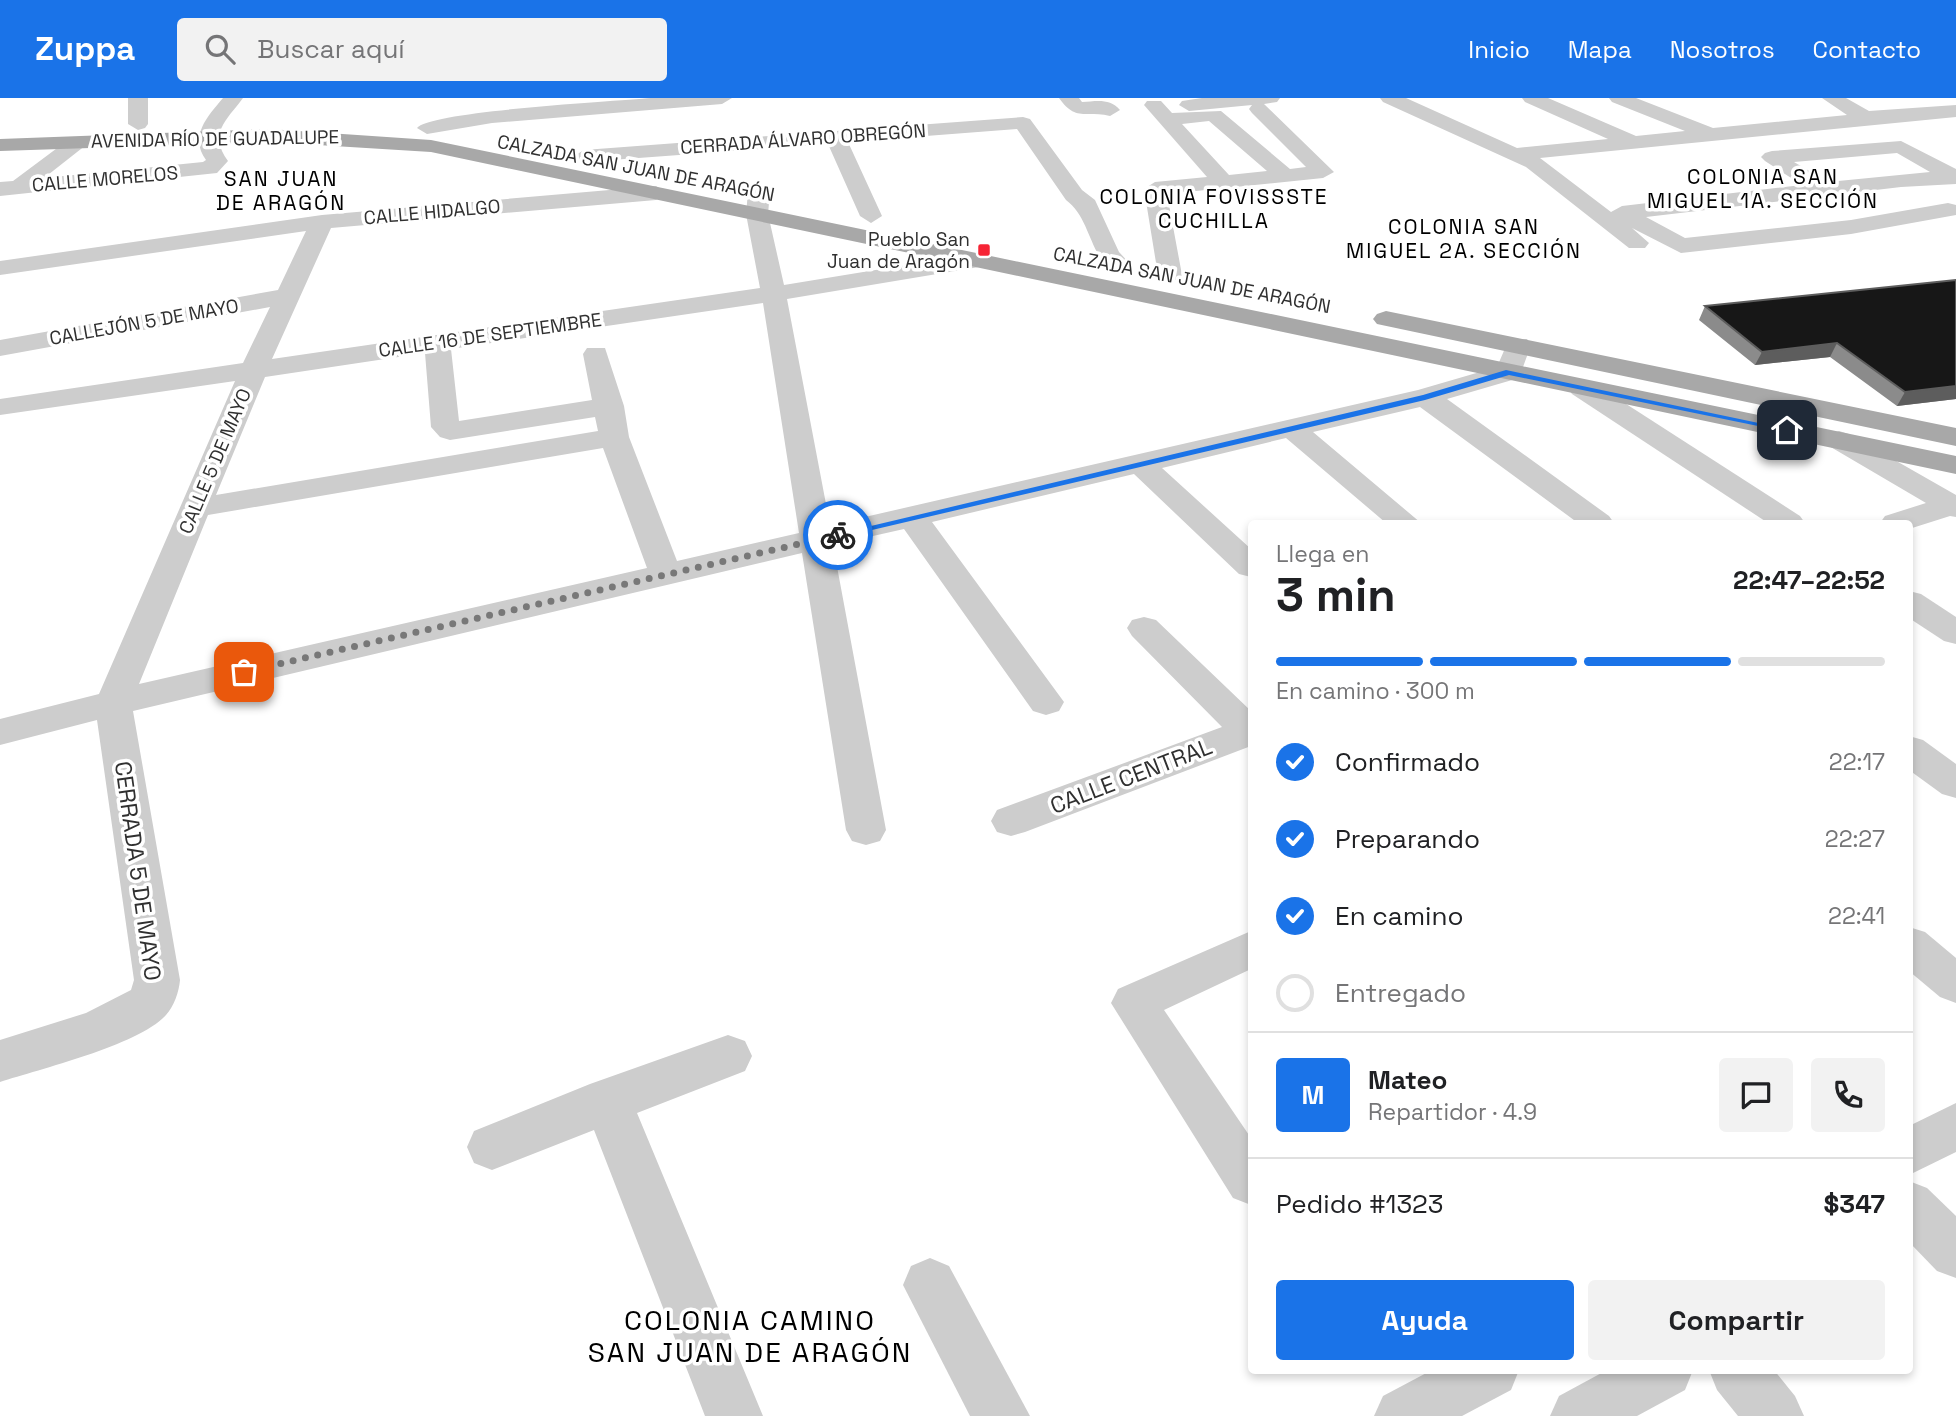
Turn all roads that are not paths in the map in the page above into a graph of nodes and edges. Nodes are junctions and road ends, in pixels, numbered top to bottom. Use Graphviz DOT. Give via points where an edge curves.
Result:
graph roads {
  1 [pos="138,98"];
  2 [pos="233,98"];
  3 [pos="600,98"];
  4 [pos="722,98"];
  5 [pos="1390,98"];
  6 [pos="1532,98"];
  7 [pos="1619,98"];
  8 [pos="1832,98"];
  9 [pos="1896,98"];
  10 [pos="488,103"];
  11 [pos="568,103"];
  12 [pos="1073,103"];
  13 [pos="1265,104"];
  14 [pos="1931,106"];
  15 [pos="1157,108"];
  16 [pos="1110,110"];
  17 [pos="1867,119"];
  18 [pos="1956,122"];
  19 [pos="138,124"];
  20 [pos="211,128"];
  21 [pos="0,131"];
  22 [pos="420,133"];
  23 [pos="1712,135"];
  24 [pos="835,137"];
  25 [pos="79,141"];
  26 [pos="1635,142"];
  27 [pos="1522,144"];
  28 [pos="0,145"];
  29 [pos="584,156"];
  30 [pos="1930,156"];
  31 [pos="1285,176"];
  32 [pos="1892,181"];
  33 [pos="1223,183"];
  34 [pos="1688,184"];
  35 [pos="10,188"];
  36 [pos="1824,189"];
  37 [pos="656,193"];
  38 [pos="1717,202"];
  39 [pos="758,203"];
  40 [pos="1848,210"];
  41 [pos="871,216"];
  42 [pos="322,222"];
  43 [pos="1950,224"];
  44 [pos="1655,230"];
  45 [pos="984,249"];
  46 [pos="1080,257"];
  47 [pos="1655,257"];
  48 [pos="1119,265"];
  49 [pos="0,268"];
  50 [pos="1170,275"];
  51 [pos="1194,280"];
  52 [pos="774,293"];
  53 [pos="288,296"];
  54 [pos="1367,315"];
  55 [pos="438,343"];
  56 [pos="0,348"];
  57 [pos="597,354"];
  58 [pos="1513,359"];
  59 [pos="254,369"];
  60 [pos="1583,388"];
  61 [pos="1425,397"];
  62 [pos="610,406"];
  63 [pos="0,407"];
  64 [pos="1290,428"];
  65 [pos="1956,437"];
  66 [pos="614,438"];
  67 [pos="1839,440"];
  68 [pos="1141,465"];
  69 [pos="1956,465"];
  70 [pos="1955,506"];
  71 [pos="195,508"];
  72 [pos="912,517"];
  73 [pos="1401,520"];
  74 [pos="1594,520"];
  75 [pos="1784,520"];
  76 [pos="1906,520"];
  77 [pos="818,540"];
  78 [pos="1248,564"];
  79 [pos="666,575"];
  80 [pos="1913,605"];
  81 [pos="1144,628"];
  82 [pos="1956,633"];
  83 [pos="1046,702"];
  84 [pos="113,703"];
  85 [pos="1248,729"];
  86 [pos="0,732"];
  87 [pos="1248,733"];
  88 [pos="1913,753"];
  89 [pos="1956,784"];
  90 [pos="1011,821"];
  91 [pos="866,830"];
  92 [pos="1913,948"];
  93 [pos="1248,950"];
  94 [pos="1956,984"];
  95 [pos="728,1056"];
  96 [pos="0,1061"];
  97 [pos="607,1100"];
  98 [pos="1956,1126"];
  99 [pos="492,1147"];
  100 [pos="1913,1150"];
  101 [pos="1248,1176"];
  102 [pos="930,1285"];
  103 [pos="1484,1374"];
  104 [pos="1658,1374"];
  105 [pos="1740,1374"];
  106 [pos="1409,1415"];
  107 [pos="734,1416"];
  108 [pos="1001,1416"];
  109 [pos="1579,1416"];
  110 [pos="1775,1416"];
  1 -- 19 [label="street"];
  2 -- 20 [label="street"];
  3 -- 11 [label="street"];
  4 -- 11 [label="street"];
  5 -- 27 [label="street"];
  6 -- 26 [label="street"];
  7 -- 23 [label="street"];
  8 -- 17 [label="street"];
  9 -- 14 [label="street"];
  10 -- 11 [label="street"];
  10 -- 22 [label="street"];
  11 -- 22 [label="street"];
  12 -- 16 [label="street"];
  13 -- 15 [label="street"];
  13 -- 31 [label="street" via="1323,172"];
  14 -- 17 [label="street"];
  14 -- 18 [label="street"];
  15 -- 31 [label="street" via="1214,115"];
  15 -- 33 [label="street"];
  17 -- 23 [label="street"];
  18 -- 30 [label="street"];
  19 -- 20 [label="main road, AVENIDA RÍO DE GUADALUPE"];
  19 -- 21 [label="main road, AVENIDA RÍO DE GUADALUPE"];
  20 -- 22 [label="main road, AVENIDA RÍO DE GUADALUPE" via="321,135"];
  20 -- 22 [label="main road, AVENIDA RÍO DE GUADALUPE" via="330,119"];
  20 -- 25 [label="main road, AVENIDA RÍO DE GUADALUPE"];
  20 -- 35 [label="street, CALLE MORELOS" via="205,144 217,161 209,168"];
  22 -- 29 [label="main road, CALZADA SAN JUAN DE ARAGÓN"];
  22 -- 37 [label="main road, CALZADA SAN JUAN DE ARAGÓN"];
  23 -- 26 [label="street"];
  24 -- 29 [label="street, CERRADA ÁLVARO OBREGÓN"];
  24 -- 41 [label="street"];
  24 -- 48 [label="street, CERRADA ÁLVARO OBREGÓN" via="1023,123 1074,195 1087,205 1108,256"];
  25 -- 28 [label="main road, AVENIDA RÍO DE GUADALUPE"];
  25 -- 35 [label="street"];
  26 -- 27 [label="street" via="1563,150"];
  27 -- 47 [label="street"];
  29 -- 39 [label="main road, CALZADA SAN JUAN DE ARAGÓN"];
  30 -- 32 [label="street"];
  30 -- 32 [label="street" via="1847,164"];
  30 -- 36 [label="street" via="1772,157"];
  31 -- 33 [label="street"];
  32 -- 36 [label="street"];
  32 -- 43 [label="street"];
  33 -- 50 [label="street" via="1155,189"];
  34 -- 38 [label="street"];
  36 -- 38 [label="street"];
  37 -- 39 [label="main road, CALZADA SAN JUAN DE ARAGÓN"];
  37 -- 42 [label="street, CALLE HIDALGO"];
  38 -- 44 [label="street" via="1622,213"];
  39 -- 41 [label="main road, CALZADA SAN JUAN DE ARAGÓN"];
  39 -- 45 [label="main road, CALZADA SAN JUAN DE ARAGÓN"];
  39 -- 52 [label="street"];
  40 -- 44 [label="street"];
  41 -- 45 [label="main road, CALZADA SAN JUAN DE ARAGÓN"];
  42 -- 49 [label="street, CALLE HIDALGO"];
  42 -- 53 [label="street, CALLE 5 DE MAYO"];
  43 -- 44 [label="street" via="1851,227 1681,246"];
  45 -- 52 [label="street, CALLE 16 DE SEPTIEMBRE"];
  45 -- 58 [label="main road, CALZADA SAN JUAN DE ARAGÓN"];
  46 -- 48 [label="main road, CALZADA SAN JUAN DE ARAGÓN"];
  48 -- 50 [label="main road, CALZADA SAN JUAN DE ARAGÓN"];
  50 -- 51 [label="main road, CALZADA SAN JUAN DE ARAGÓN"];
  52 -- 55 [label="street, CALLE 16 DE SEPTIEMBRE"];
  52 -- 77 [label="street"];
  53 -- 56 [label="street, CALLEJÓN 5 DE MAYO"];
  53 -- 59 [label="street, CALLE 5 DE MAYO"];
  54 -- 58 [label="main road, CALZADA SAN JUAN DE ARAGÓN"];
  55 -- 59 [label="street, CALLE 16 DE SEPTIEMBRE"];
  55 -- 62 [label="street" via="444,427 450,431"];
  57 -- 62 [label="street"];
  58 -- 60 [label="main road, CALZADA SAN JUAN DE ARAGÓN"];
  58 -- 61 [label="street"];
  58 -- 65 [label="main road, CALZADA SAN JUAN DE ARAGÓN"];
  59 -- 63 [label="street, CALLE 16 DE SEPTIEMBRE"];
  59 -- 71 [label="street, CALLE 5 DE MAYO"];
  60 -- 67 [label="main road, CALZADA SAN JUAN DE ARAGÓN"];
  60 -- 75 [label="street"];
  61 -- 64 [label="street"];
  61 -- 74 [label="street"];
  62 -- 66 [label="street"];
  64 -- 68 [label="street"];
  64 -- 73 [label="street"];
  66 -- 71 [label="street"];
  66 -- 79 [label="street"];
  67 -- 69 [label="main road, CALZADA SAN JUAN DE ARAGÓN"];
  67 -- 70 [label="street"];
  68 -- 72 [label="street"];
  68 -- 78 [label="street"];
  70 -- 76 [label="street"];
  71 -- 84 [label="street, CALLE 5 DE MAYO"];
  72 -- 77 [label="street"];
  72 -- 83 [label="street"];
  77 -- 79 [label="street"];
  77 -- 91 [label="street"];
  79 -- 84 [label="street"];
  80 -- 82 [label="street"];
  81 -- 85 [label="street"];
  84 -- 86 [label="street"];
  84 -- 96 [label="street, CERRADA 5 DE MAYO" via="157,991 150,1002 128,1016"];
  87 -- 90 [label="street, CALLE CENTRAL"];
  88 -- 89 [label="street"];
  92 -- 94 [label="street"];
  93 -- 101 [label="street" via="1134,1003"];
  95 -- 97 [label="street"];
  97 -- 99 [label="street"];
  97 -- 107 [label="street"];
  98 -- 100 [label="street"];
  102 -- 108 [label="street"];
  103 -- 106 [label="street"];
  104 -- 109 [label="street"];
  105 -- 110 [label="street"];
}
